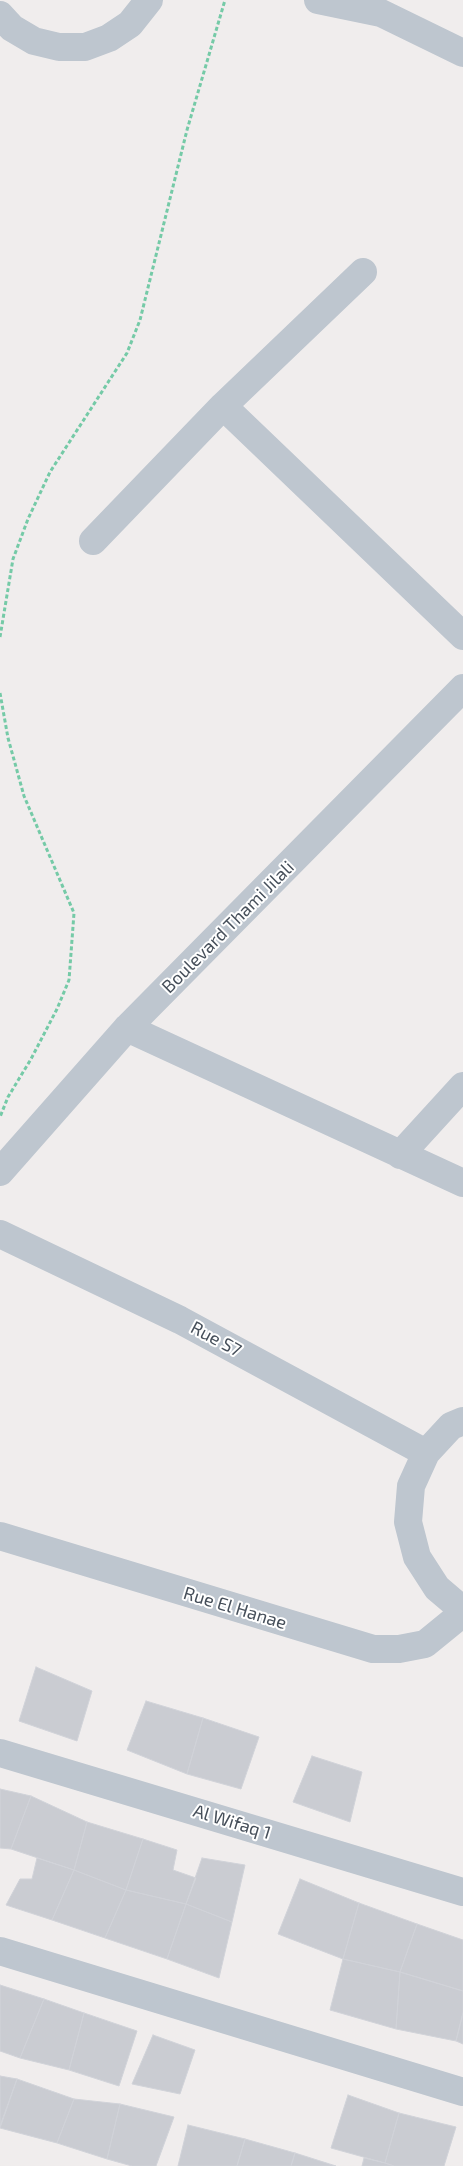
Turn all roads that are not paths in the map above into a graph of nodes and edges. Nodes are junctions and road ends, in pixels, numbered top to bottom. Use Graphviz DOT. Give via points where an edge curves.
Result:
graph roads {
  1 [pos="318,0"];
  2 [pos="150,1"];
  3 [pos="0,15"];
  4 [pos="463,54"];
  5 [pos="363,272"];
  6 [pos="223,406"];
  7 [pos="93,541"];
  8 [pos="463,636"];
  9 [pos="463,688"];
  10 [pos="128,1028"];
  11 [pos="463,1086"];
  12 [pos="400,1155"];
  13 [pos="0,1172"];
  14 [pos="463,1183"];
  15 [pos="0,1234"];
  16 [pos="463,1421"];
  17 [pos="426,1453"];
  18 [pos="0,1536"];
  19 [pos="463,1612"];
  20 [pos="0,1753"];
  21 [pos="463,1892"];
  22 [pos="0,1952"];
  23 [pos="463,2092"];
  1 -- 4 [label="street" via="381,13"];
  2 -- 3 [label="street" via="130,24 109,38 85,47 59,47 34,41 12,28"];
  5 -- 6 [label="street"];
  6 -- 7 [label="street"];
  6 -- 8 [label="street"];
  9 -- 10 [label="street, Boulevard Thami Jilali"];
  10 -- 12 [label="street"];
  10 -- 13 [label="street, Boulevard Thami Jilali"];
  11 -- 12 [label="street"];
  12 -- 14 [label="street"];
  15 -- 17 [label="street, Rue S7" via="180,1320"];
  16 -- 17 [label="street" via="452,1426"];
  17 -- 19 [label="street" via="411,1486 408,1522 417,1557 437,1588"];
  18 -- 19 [label="street, Rue El Hanae" via="373,1649 425,1644"];
  20 -- 21 [label="street, Al Wifaq 1"];
  22 -- 23 [label="street"];
}
